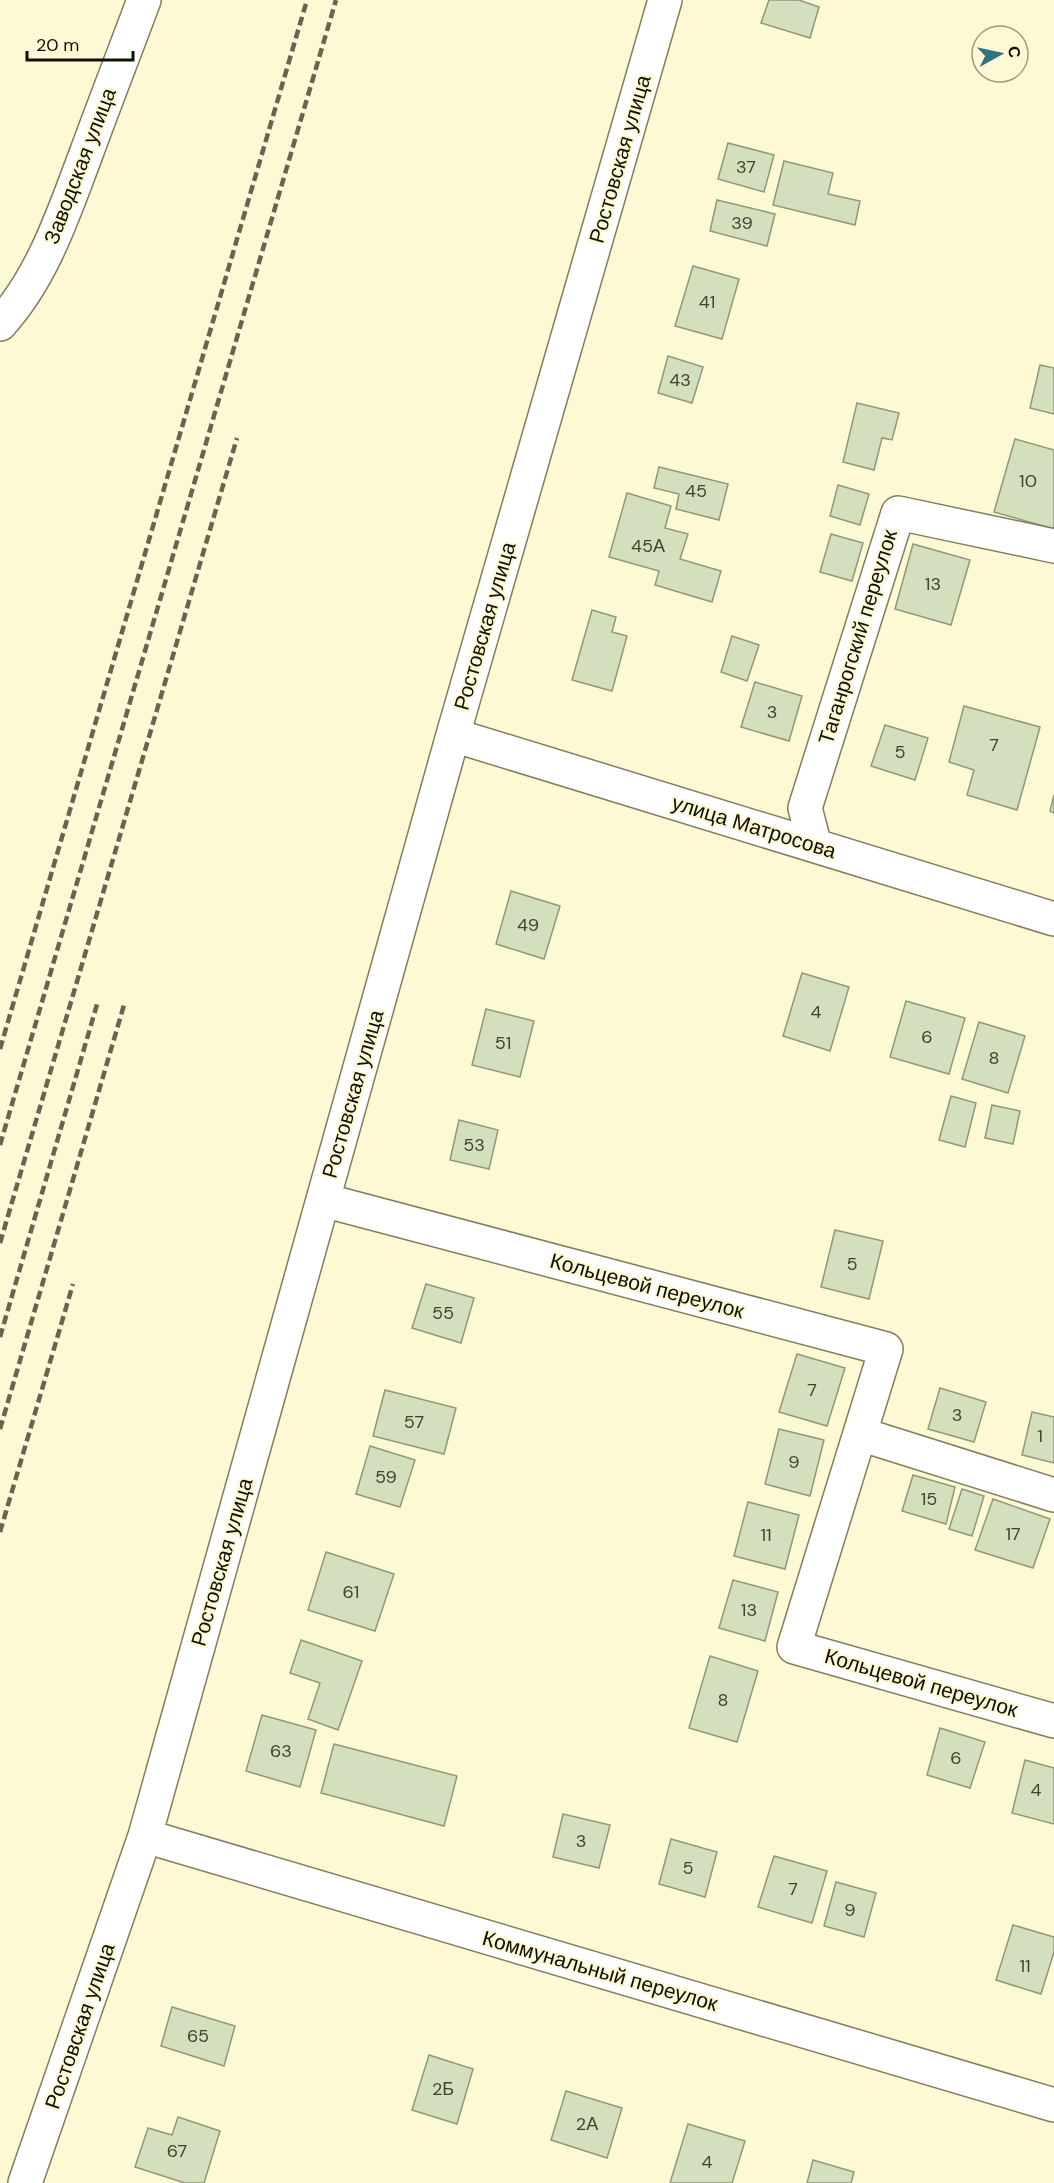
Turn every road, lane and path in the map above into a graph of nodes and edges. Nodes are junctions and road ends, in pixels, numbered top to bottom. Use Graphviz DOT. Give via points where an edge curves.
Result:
graph roads {
  1 [pos="144,0"];
  2 [pos="665,0"];
  3 [pos="0,324"];
  4 [pos="1054,546"];
  5 [pos="453,735"];
  6 [pos="815,846"];
  7 [pos="1054,920"];
  8 [pos="323,1200"];
  9 [pos="860,1434"];
  10 [pos="1054,1495"];
  11 [pos="1054,1721"];
  12 [pos="146,1836"];
  13 [pos="1054,2105"];
  14 [pos="26,2183"];
  1 -- 3 [label="street, Заводская улица" via="58,228 34,275"];
  2 -- 5 [label="street, Ростовская улица"];
  4 -- 6 [label="street, Таганрогский переулок" via="898,513 805,808"];
  5 -- 6 [label="street, улица Матросова"];
  5 -- 8 [label="street, Ростовская улица"];
  6 -- 7 [label="street, улица Матросова"];
  8 -- 9 [label="street, Кольцевой переулок" via="886,1349"];
  8 -- 12 [label="street, Ростовская улица"];
  9 -- 10 [label="street"];
  9 -- 11 [label="street, Кольцевой переулок" via="794,1647"];
  12 -- 13 [label="street, Коммунальный переулок"];
  12 -- 14 [label="street, Ростовская улица"];
}
